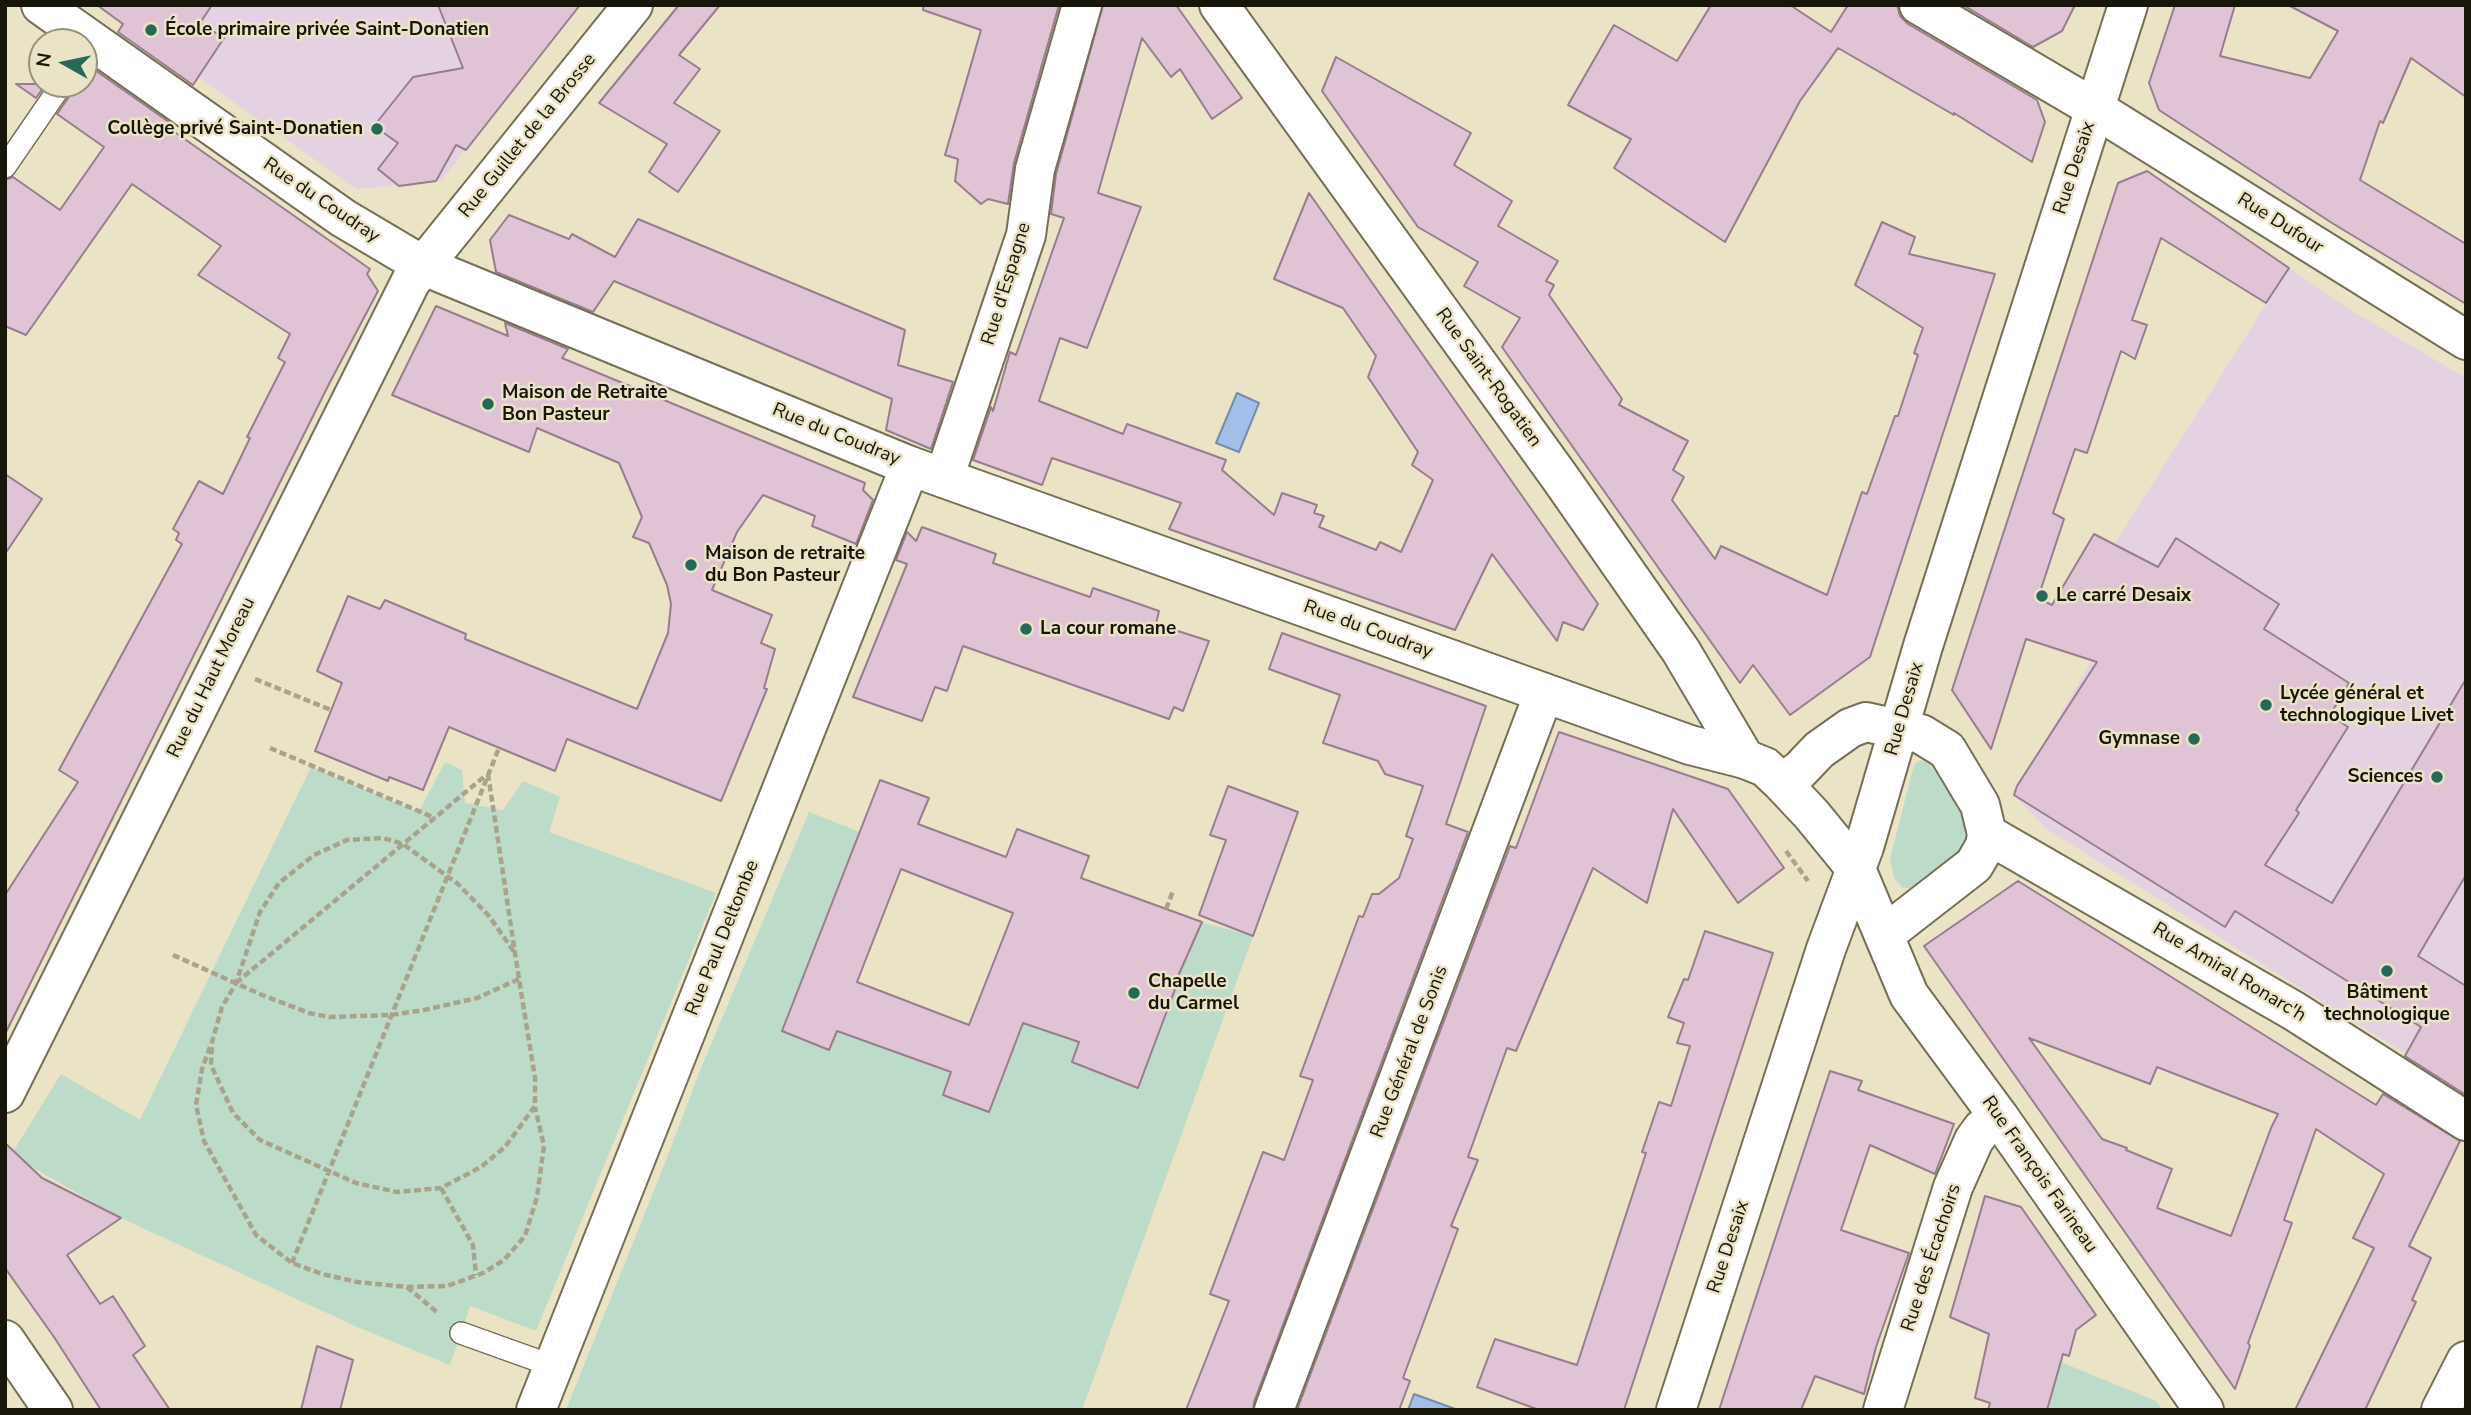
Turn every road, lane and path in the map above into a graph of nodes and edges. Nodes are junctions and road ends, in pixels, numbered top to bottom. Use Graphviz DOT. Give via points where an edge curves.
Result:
graph roads {
  1 [pos="41,5"];
  2 [pos="633,5"];
  3 [pos="1082,5"];
  4 [pos="1219,5"];
  5 [pos="1919,5"];
  6 [pos="2128,5"];
  7 [pos="67,28"];
  8 [pos="98,53"];
  9 [pos="52,98"];
  10 [pos="2094,108"];
  11 [pos="5,167"];
  12 [pos="424,266"];
  13 [pos="2466,340"];
  14 [pos="927,472"];
  15 [pos="219,664"];
  16 [pos="1544,693"];
  17 [pos="331,710"];
  18 [pos="1900,729"];
  19 [pos="499,747"];
  20 [pos="270,748"];
  21 [pos="1745,759"];
  22 [pos="488,774"];
  23 [pos="1782,783"];
  24 [pos="435,818"];
  25 [pos="1987,834"];
  26 [pos="403,844"];
  27 [pos="1856,869"];
  28 [pos="447,876"];
  29 [pos="1173,891"];
  30 [pos="1166,909"];
  31 [pos="1884,935"];
  32 [pos="515,953"];
  33 [pos="173,955"];
  34 [pos="519,979"];
  35 [pos="236,983"];
  36 [pos="391,1015"];
  37 [pos="212,1042"];
  38 [pos="5,1093"];
  39 [pos="535,1107"];
  40 [pos="1999,1117"];
  41 [pos="2466,1121"];
  42 [pos="328,1171"];
  43 [pos="441,1188"];
  44 [pos="292,1263"];
  45 [pos="476,1275"];
  46 [pos="407,1287"];
  47 [pos="461,1333"];
  48 [pos="5,1340"];
  49 [pos="2466,1361"];
  50 [pos="553,1366"];
  51 [pos="53,1410"];
  52 [pos="536,1410"];
  53 [pos="1274,1410"];
  54 [pos="1676,1410"];
  55 [pos="1883,1410"];
  56 [pos="2204,1410"];
  57 [pos="2441,1410"];
  1 -- 7 [label="street, Rue du Coudray"];
  2 -- 12 [label="street, Rue Guillet de la Brosse"];
  3 -- 14 [label="street, Rue d'Espagne" via="1035,169 1026,235"];
  4 -- 21 [label="street, Rue Saint-Rogatien" via="1673,639"];
  5 -- 10 [label="street, Rue Dufour"];
  6 -- 10 [label="street, Rue Desaix"];
  8 -- 12 [label="street, Rue du Coudray" via="343,218"];
  9 -- 11 [label="lane"];
  10 -- 13 [label="street, Rue Dufour"];
  10 -- 18 [label="street, Rue Desaix"];
  12 -- 14 [label="street, Rue du Coudray"];
  12 -- 15 [label="street, Rue du Haut Moreau" via="411,281 361,377"];
  14 -- 16 [label="street, Rue du Coudray"];
  14 -- 50 [label="street, Rue Paul Deltombe" via="827,677"];
  15 -- 17 [label="path"];
  15 -- 38 [label="street, Rue du Haut Moreau"];
  16 -- 21 [label="street, Rue du Coudray" via="1690,745"];
  16 -- 53 [label="street, Rue Général de Sonis"];
  18 -- 23 [label="street" via="1874,722 1850,728"];
  18 -- 25 [label="street" via="1921,734 1947,750 1980,805"];
  18 -- 27 [label="street, Rue Desaix"];
  19 -- 22 [label="path"];
  20 -- 24 [label="path"];
  21 -- 23 [label="street, Rue François Farineau"];
  22 -- 24 [label="path"];
  22 -- 28 [label="path"];
  22 -- 32 [label="path"];
  23 -- 27 [label="street, Rue François Farineau"];
  24 -- 26 [label="path"];
  25 -- 31 [label="street" via="1974,865"];
  25 -- 41 [label="street, Rue Amiral Ronarc'h" via="2294,1011"];
  26 -- 28 [label="path"];
  26 -- 35 [label="path"];
  26 -- 35 [label="path" via="383,838 346,840 314,855 279,883 260,912"];
  27 -- 31 [label="street, Rue François Farineau"];
  27 -- 54 [label="street, Rue Desaix"];
  28 -- 32 [label="path" via="489,916"];
  28 -- 36 [label="path"];
  29 -- 30 [label="path"];
  31 -- 40 [label="street, Rue François Farineau" via="1909,995"];
  32 -- 34 [label="path"];
  33 -- 35 [label="path"];
  34 -- 36 [label="path" via="477,998"];
  34 -- 39 [label="path" via="535,1078"];
  35 -- 36 [label="path" via="319,1015"];
  35 -- 37 [label="path" via="222,1007"];
  36 -- 42 [label="path"];
  37 -- 42 [label="path" via="211,1065 233,1113 260,1140"];
  37 -- 44 [label="path" via="196,1105 204,1141 256,1235"];
  39 -- 43 [label="path" via="505,1147 481,1167"];
  39 -- 45 [label="path" via="544,1146 537,1197 525,1236 504,1260"];
  40 -- 55 [label="street, Rue des Écachoirs" via="1974,1140 1953,1187"];
  40 -- 56 [label="street, Rue François Farineau"];
  42 -- 43 [label="path" via="397,1192"];
  42 -- 44 [label="path"];
  43 -- 45 [label="path" via="472,1245"];
  44 -- 46 [label="path" via="357,1282"];
  45 -- 46 [label="path" via="447,1286"];
  46 -- 47 [label="path"];
  47 -- 50 [label="lane"];
  48 -- 51 [label="street"];
  49 -- 57 [label="street"];
  50 -- 52 [label="street, Rue Paul Deltombe"];
}
